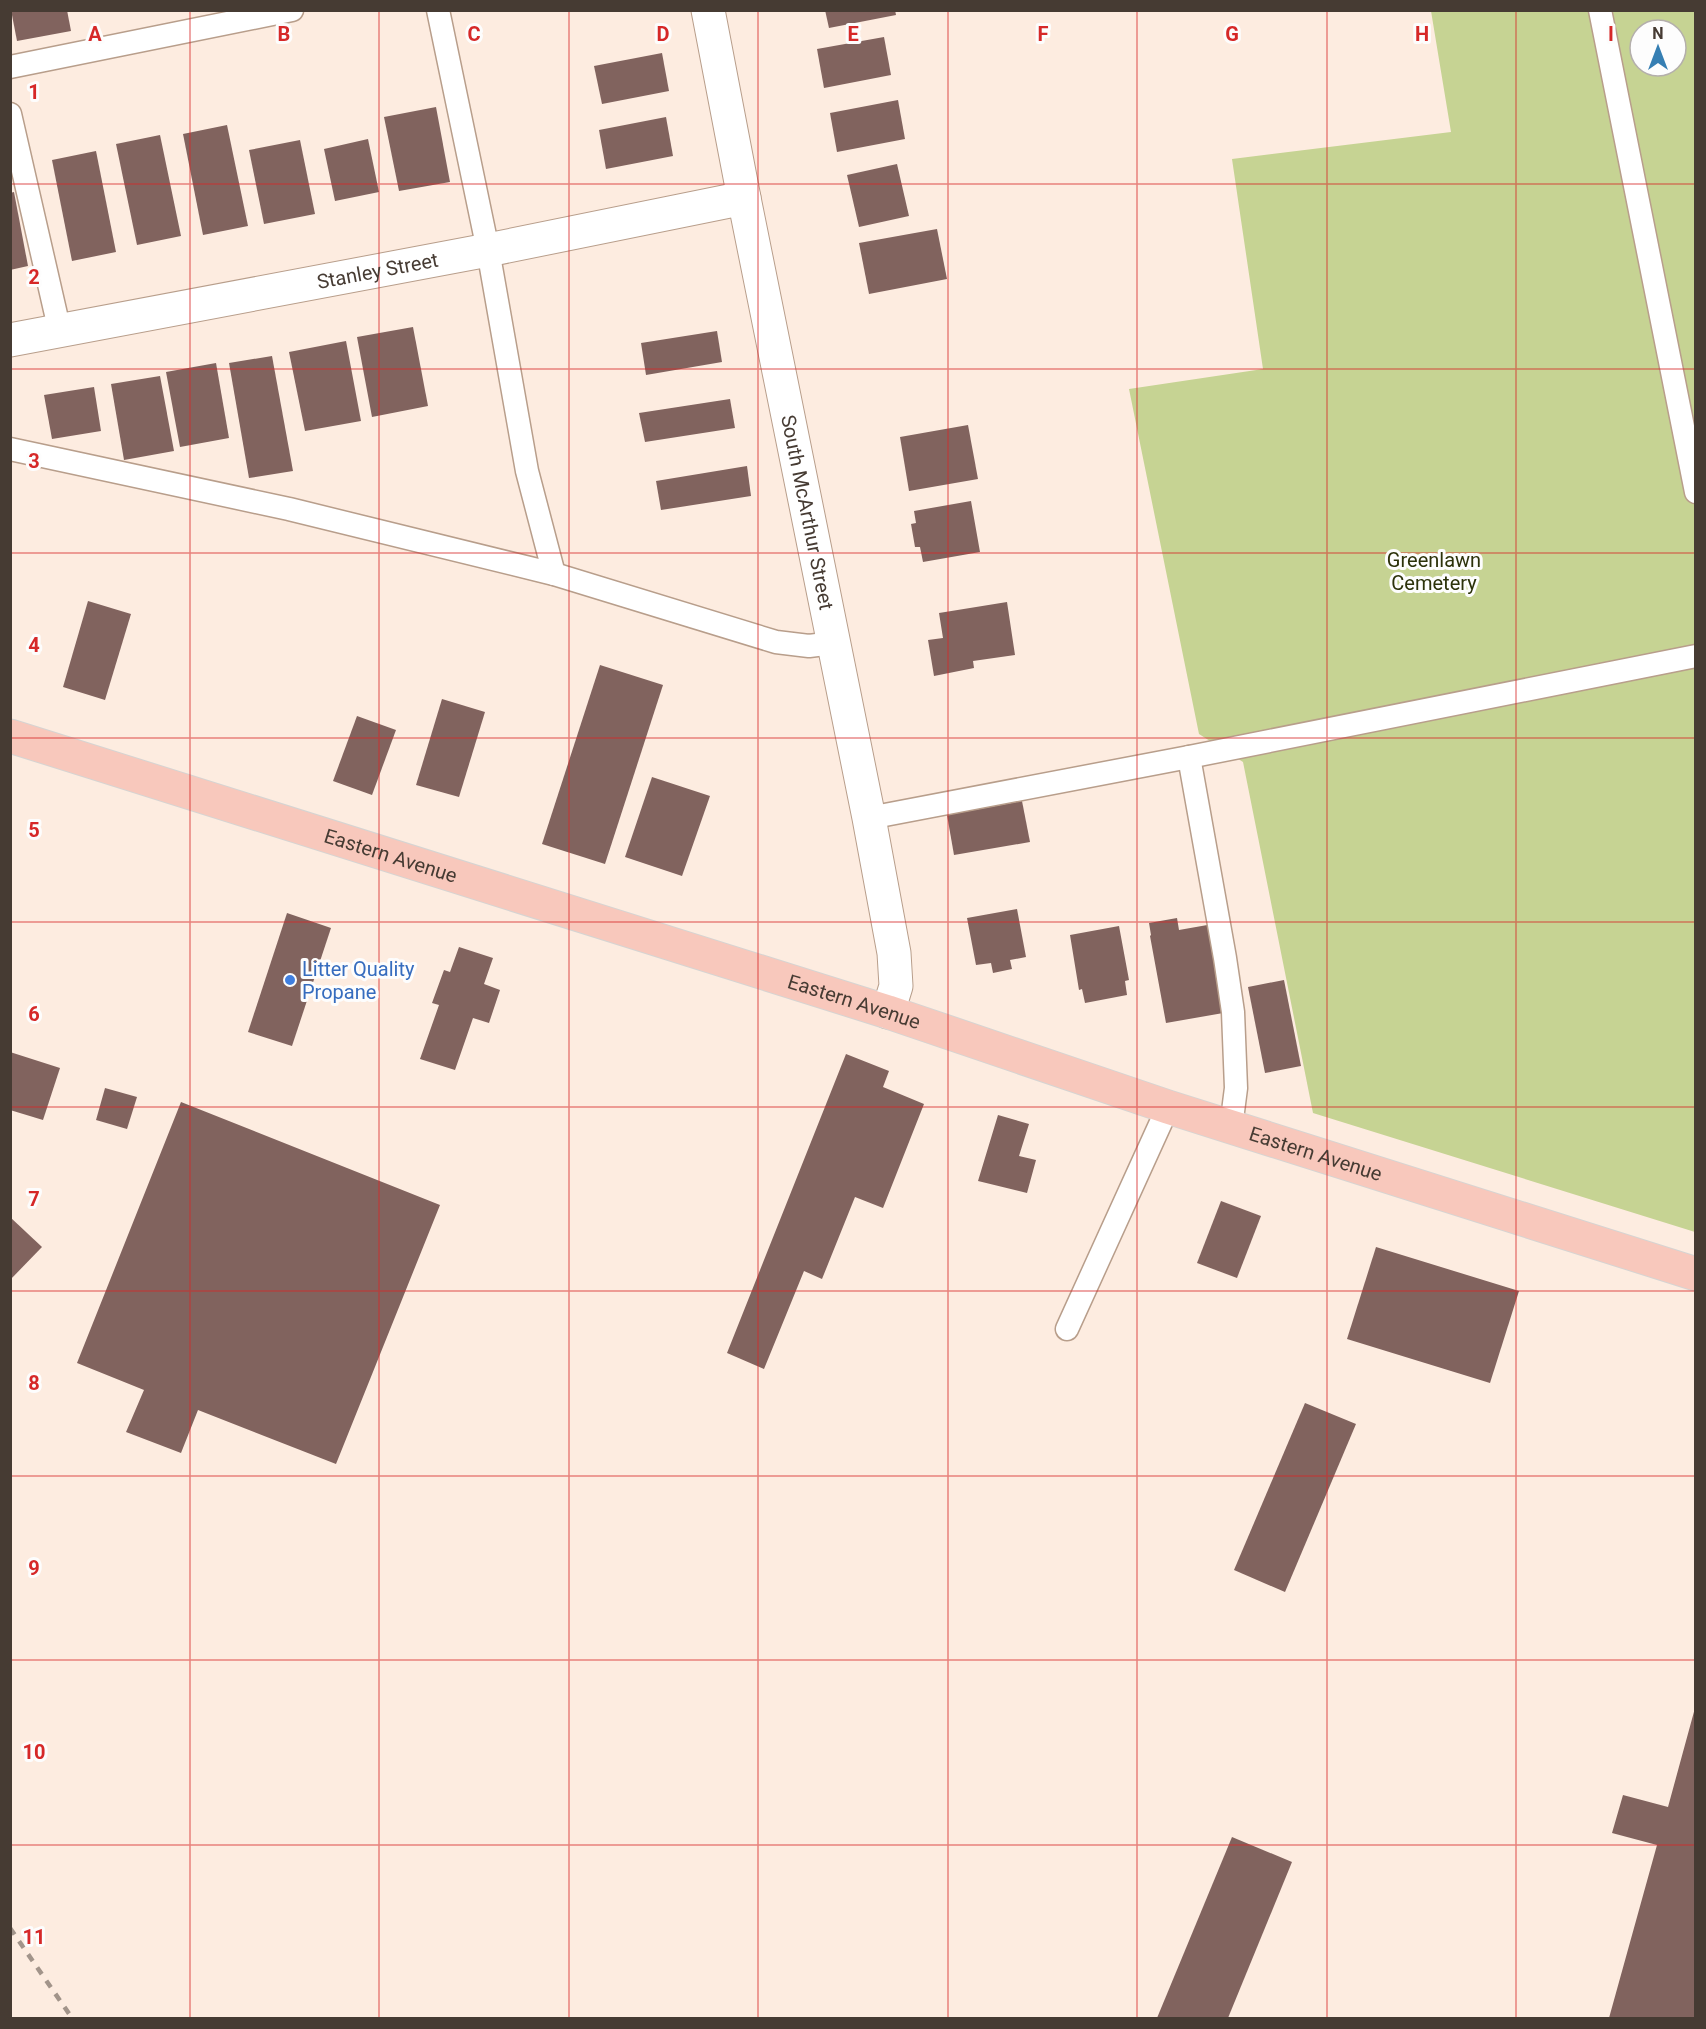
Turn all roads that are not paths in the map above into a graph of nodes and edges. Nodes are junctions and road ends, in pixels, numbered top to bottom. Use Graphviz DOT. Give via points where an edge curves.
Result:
graph roads {
  1 [pos="292,10"];
  2 [pos="438,10"];
  3 [pos="708,10"];
  4 [pos="1600,10"];
  5 [pos="10,67"];
  6 [pos="10,114"];
  7 [pos="744,198"];
  8 [pos="488,250"];
  9 [pos="60,332"];
  10 [pos="10,340"];
  11 [pos="10,449"];
  12 [pos="1695,492"];
  13 [pos="554,574"];
  14 [pos="833,643"];
  15 [pos="1695,656"];
  16 [pos="10,736"];
  17 [pos="1190,757"];
  18 [pos="869,818"];
  19 [pos="888,1012"];
  20 [pos="1168,1107"];
  21 [pos="1231,1127"];
  22 [pos="1695,1274"];
  23 [pos="1066,1329"];
  1 -- 5 [label="lane"];
  2 -- 8 [label="lane"];
  3 -- 7 [label="street, South McArthur Street"];
  4 -- 12 [label="lane"];
  6 -- 9 [label="lane"];
  7 -- 8 [label="street, Stanley Street"];
  7 -- 14 [label="street, South McArthur Street"];
  8 -- 9 [label="street, Stanley Street"];
  8 -- 13 [label="lane" via="527,471"];
  9 -- 10 [label="street, Stanley Street"];
  11 -- 13 [label="lane" via="289,509"];
  13 -- 14 [label="lane" via="776,642 809,646"];
  14 -- 18 [label="street, South McArthur Street"];
  15 -- 17 [label="lane"];
  16 -- 19 [label="main road, Eastern Avenue"];
  17 -- 18 [label="lane"];
  17 -- 21 [label="lane" via="1233,1012 1236,1088"];
  18 -- 19 [label="street, South McArthur Street" via="894,953 896,986"];
  19 -- 20 [label="main road, Eastern Avenue"];
  20 -- 21 [label="main road, Eastern Avenue"];
  20 -- 23 [label="lane"];
  21 -- 22 [label="main road, Eastern Avenue"];
}
